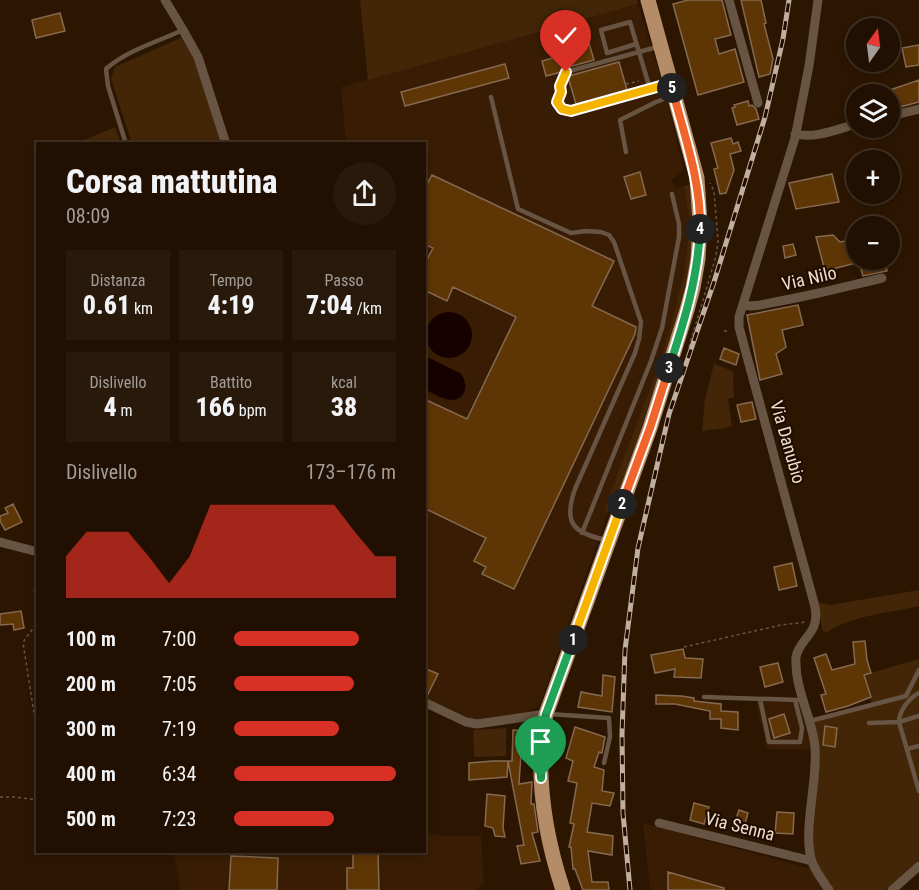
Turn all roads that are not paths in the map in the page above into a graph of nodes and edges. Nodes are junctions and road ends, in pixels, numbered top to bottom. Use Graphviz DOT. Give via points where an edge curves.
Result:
graph roads {
  1 [pos="165,0"];
  2 [pos="648,0"];
  3 [pos="729,0"];
  4 [pos="818,0"];
  5 [pos="183,30"];
  6 [pos="636,44"];
  7 [pos="661,46"];
  8 [pos="638,52"];
  9 [pos="650,89"];
  10 [pos="673,89"];
  11 [pos="491,97"];
  12 [pos="758,103"];
  13 [pos="919,108"];
  14 [pos="900,113"];
  15 [pos="846,127"];
  16 [pos="795,134"];
  17 [pos="125,142"];
  18 [pos="225,142"];
  19 [pos="626,152"];
  20 [pos="672,194"];
  21 [pos="882,278"];
  22 [pos="743,305"];
  23 [pos="582,533"];
  24 [pos="609,541"];
  25 [pos="0,542"];
  26 [pos="36,551"];
  27 [pos="919,670"];
  28 [pos="919,693"];
  29 [pos="704,697"];
  30 [pos="760,699"];
  31 [pos="799,700"];
  32 [pos="426,703"];
  33 [pos="546,714"];
  34 [pos="919,716"];
  35 [pos="810,721"];
  36 [pos="899,722"];
  37 [pos="869,723"];
  38 [pos="919,746"];
  39 [pos="907,749"];
  40 [pos="604,763"];
  41 [pos="916,771"];
  42 [pos="919,791"];
  43 [pos="659,823"];
  44 [pos="812,861"];
  45 [pos="919,866"];
  46 [pos="563,890"];
  47 [pos="829,890"];
  48 [pos="892,890"];
  1 -- 5 [label="street"];
  2 -- 7 [label="main road"];
  3 -- 12 [label="street"];
  4 -- 16 [label="street, Via Danubio"];
  5 -- 17 [label="lane" via="124,56 106,69"];
  5 -- 18 [label="street" via="198,57"];
  6 -- 6 [label="lane" via="630,22 601,30 607,53"];
  6 -- 8 [label="lane"];
  7 -- 8 [label="lane"];
  7 -- 10 [label="main road"];
  8 -- 9 [label="lane"];
  8 -- 9 [label="lane" via="566,72 557,102 562,109 571,111"];
  9 -- 10 [label="lane"];
  10 -- 19 [label="lane" via="620,120"];
  10 -- 24 [label="main road" via="698,185 698,259 683,325"];
  11 -- 23 [label="lane" via="518,209 571,233 609,235 641,322 635,353 570,506 572,522"];
  13 -- 14 [label="street"];
  15 -- 16 [label="street" via="814,135"];
  16 -- 22 [label="street, Via Danubio"];
  20 -- 23 [label="lane" via="679,237 662,328"];
  21 -- 22 [label="street, Via Nilo" via="809,296"];
  22 -- 31 [label="street, Via Danubio" via="740,333 816,614 814,628 797,653"];
  23 -- 24 [label="lane"];
  24 -- 33 [label="main road"];
  25 -- 26 [label="street"];
  27 -- 35 [label="lane" via="906,696"];
  28 -- 36 [label="lane" via="911,697"];
  29 -- 30 [label="lane"];
  30 -- 31 [label="lane"];
  30 -- 31 [label="lane" via="769,742 800,742"];
  31 -- 35 [label="street"];
  32 -- 33 [label="street" via="477,724"];
  33 -- 40 [label="lane" via="609,718 610,737"];
  33 -- 46 [label="main road" via="541,778 551,847"];
  34 -- 36 [label="lane"];
  35 -- 44 [label="street" via="815,749 809,836"];
  36 -- 37 [label="lane"];
  36 -- 39 [label="lane"];
  38 -- 39 [label="lane"];
  39 -- 41 [label="lane"];
  41 -- 42 [label="lane"];
  43 -- 44 [label="street, Via Senna"];
  44 -- 47 [label="street"];
  45 -- 48 [label="street"];
}
